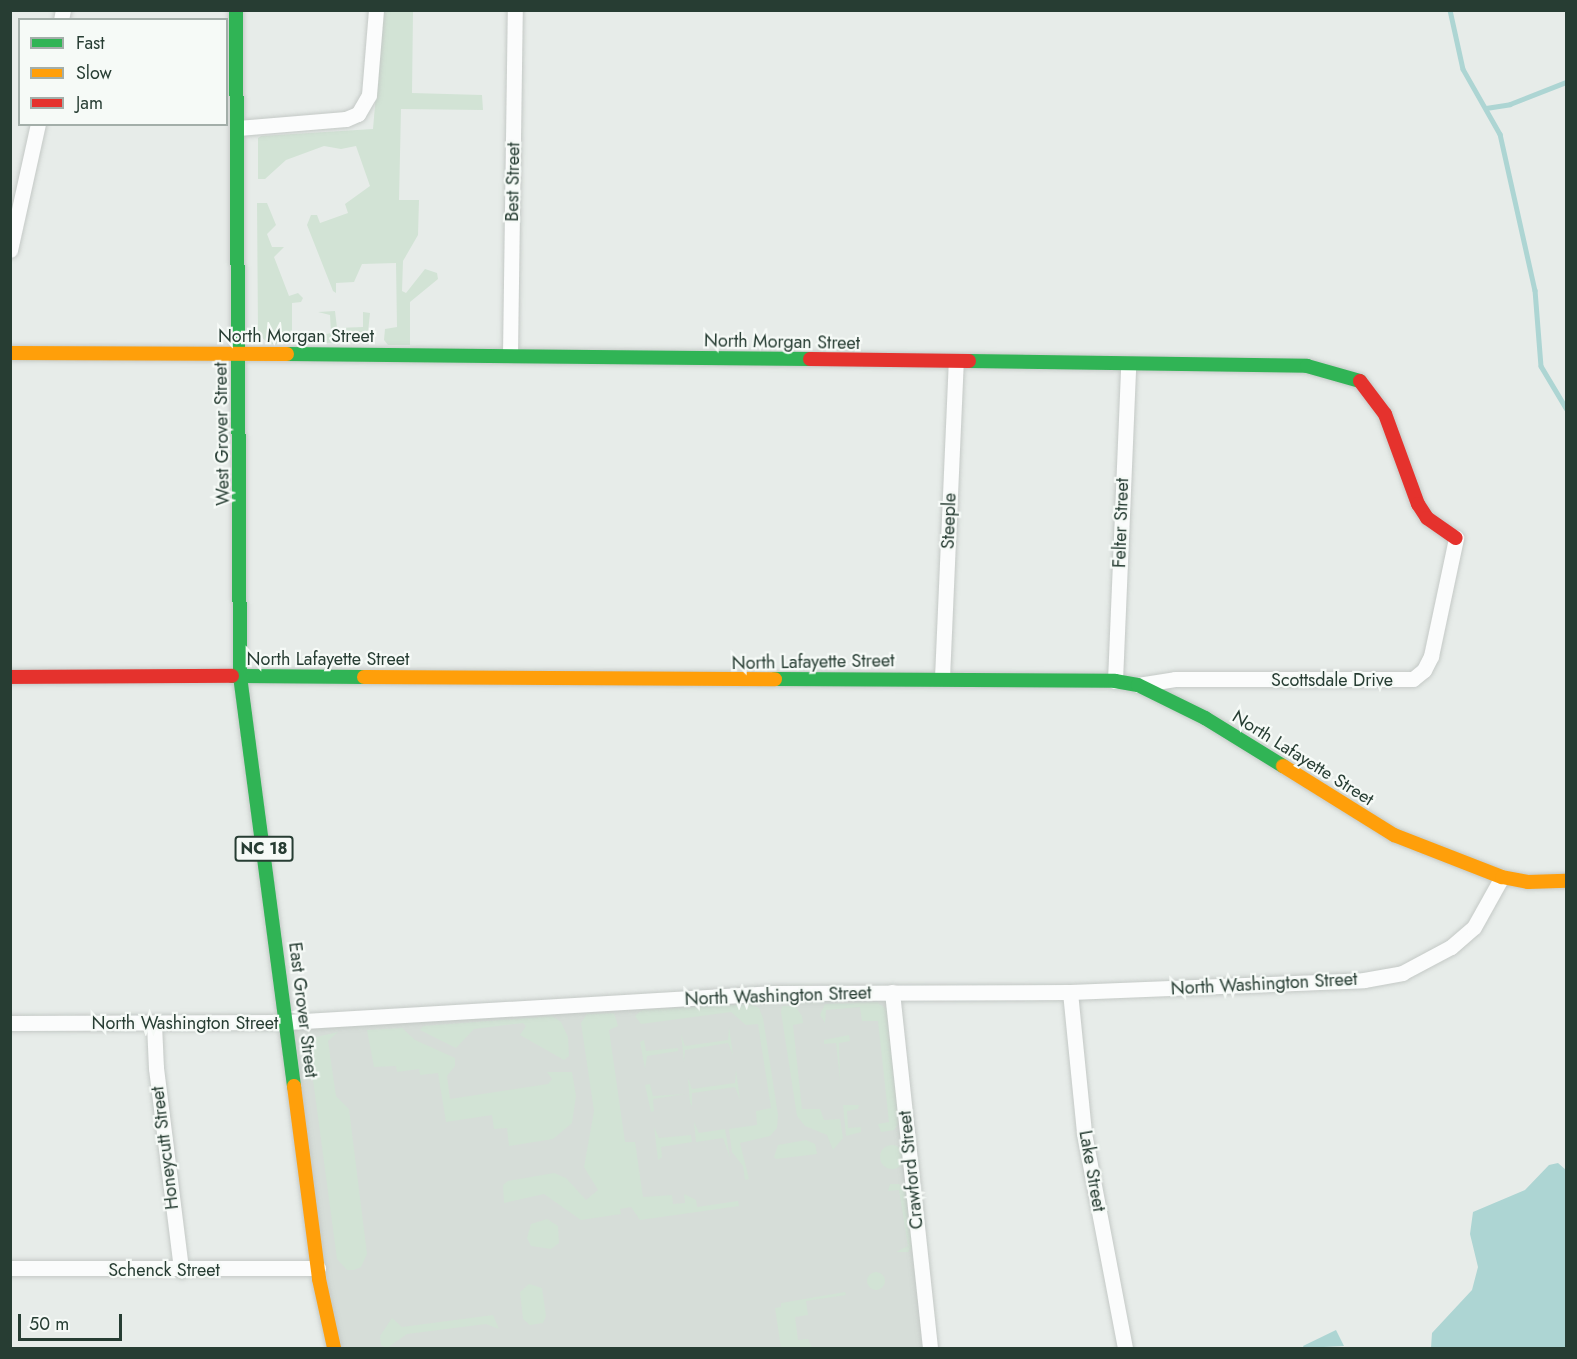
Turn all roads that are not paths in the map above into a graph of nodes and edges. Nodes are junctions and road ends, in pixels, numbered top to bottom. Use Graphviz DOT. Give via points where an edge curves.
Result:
graph roads {
  1 [pos="236,10"];
  2 [pos="376,10"];
  3 [pos="515,10"];
  4 [pos="38,126"];
  5 [pos="238,128"];
  6 [pos="10,250"];
  7 [pos="10,353"];
  8 [pos="239,354"];
  9 [pos="510,354"];
  10 [pos="956,363"];
  11 [pos="1128,366"];
  12 [pos="1456,538"];
  13 [pos="240,676"];
  14 [pos="10,677"];
  15 [pos="942,678"];
  16 [pos="1115,681"];
  17 [pos="1138,685"];
  18 [pos="1502,877"];
  19 [pos="1566,881"];
  20 [pos="892,992"];
  21 [pos="1070,992"];
  22 [pos="287,1022"];
  23 [pos="10,1023"];
  24 [pos="154,1024"];
  25 [pos="10,1268"];
  26 [pos="318,1268"];
  27 [pos="181,1270"];
  28 [pos="334,1348"];
  29 [pos="930,1348"];
  30 [pos="1125,1348"];
  1 -- 5 [label="street, West Grover Street"];
  2 -- 5 [label="street" via="371,86 367,102 358,114 345,119"];
  3 -- 9 [label="street, Best Street"];
  4 -- 6 [label="street"];
  5 -- 8 [label="street, West Grover Street"];
  7 -- 8 [label="street, North Morgan Street"];
  8 -- 9 [label="street, North Morgan Street"];
  8 -- 13 [label="street, West Grover Street"];
  9 -- 10 [label="street, North Morgan Street"];
  10 -- 11 [label="street, North Morgan Street"];
  10 -- 15 [label="street, Steeple"];
  11 -- 12 [label="street, North Morgan Street" via="1307,366 1358,379 1385,414 1427,518"];
  11 -- 16 [label="street, Felter Street"];
  12 -- 17 [label="street, Scottsdale Drive" via="1431,656 1413,679 1175,679"];
  13 -- 14 [label="street, North Lafayette Street"];
  13 -- 15 [label="street, North Lafayette Street" via="682,681"];
  13 -- 22 [label="street, East Grover Street / NC 18"];
  15 -- 16 [label="street, North Lafayette Street"];
  16 -- 17 [label="street, North Lafayette Street"];
  17 -- 18 [label="street, North Lafayette Street" via="1205,718 1394,835"];
  18 -- 19 [label="street, North Lafayette Street" via="1528,882"];
  18 -- 21 [label="street, North Washington Street" via="1474,927 1432,960 1402,973 1309,984"];
  20 -- 21 [label="street, North Washington Street"];
  20 -- 22 [label="street, North Washington Street" via="774,993"];
  20 -- 29 [label="street, Crawford Street"];
  21 -- 30 [label="street, Lake Street" via="1084,1133"];
  22 -- 24 [label="street, North Washington Street"];
  22 -- 26 [label="street, East Grover Street / NC 18"];
  23 -- 24 [label="street, North Washington Street"];
  24 -- 27 [label="street, Honeycutt Street"];
  25 -- 27 [label="street, Schenck Street"];
  26 -- 27 [label="street, Schenck Street"];
  26 -- 28 [label="street, East Grover Street / NC 18"];
}
